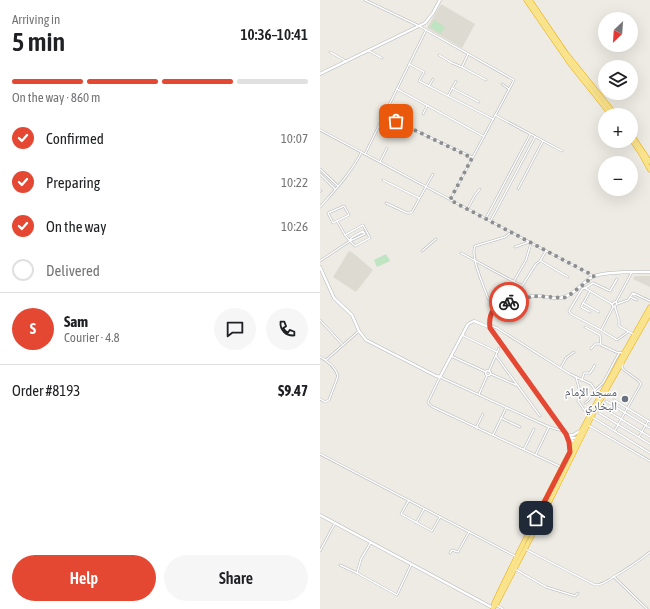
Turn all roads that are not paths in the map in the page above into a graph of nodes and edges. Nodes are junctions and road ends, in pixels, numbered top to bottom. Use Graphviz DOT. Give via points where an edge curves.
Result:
graph roads {
  1 [pos="366,0"];
  2 [pos="440,0"];
  3 [pos="526,0"];
  4 [pos="530,0"];
  5 [pos="419,26"];
  6 [pos="426,30"];
  7 [pos="369,51"];
  8 [pos="330,52"];
  9 [pos="468,54"];
  10 [pos="439,55"];
  11 [pos="382,58"];
  12 [pos="346,62"];
  13 [pos="410,64"];
  14 [pos="462,67"];
  15 [pos="320,74"];
  16 [pos="433,79"];
  17 [pos="486,80"];
  18 [pos="456,81"];
  19 [pos="502,84"];
  20 [pos="429,86"];
  21 [pos="452,88"];
  22 [pos="397,89"];
  23 [pos="509,89"];
  24 [pos="448,96"];
  25 [pos="479,102"];
  26 [pos="427,106"];
  27 [pos="606,108"];
  28 [pos="610,108"];
  29 [pos="423,114"];
  30 [pos="384,115"];
  31 [pos="495,115"];
  32 [pos="493,119"];
  33 [pos="320,130"];
  34 [pos="530,135"];
  35 [pos="484,136"];
  36 [pos="535,137"];
  37 [pos="543,141"];
  38 [pos="638,144"];
  39 [pos="387,148"];
  40 [pos="637,148"];
  41 [pos="562,151"];
  42 [pos="361,152"];
  43 [pos="365,154"];
  44 [pos="472,158"];
  45 [pos="380,162"];
  46 [pos="650,162"];
  47 [pos="320,169"];
  48 [pos="650,170"];
  49 [pos="320,174"];
  50 [pos="433,174"];
  51 [pos="383,180"];
  52 [pos="338,186"];
  53 [pos="426,187"];
  54 [pos="336,189"];
  55 [pos="480,189"];
  56 [pos="518,189"];
  57 [pos="420,198"];
  58 [pos="450,200"];
  59 [pos="386,202"];
  60 [pos="320,207"];
  61 [pos="468,209"];
  62 [pos="485,218"];
  63 [pos="337,221"];
  64 [pos="490,221"];
  65 [pos="511,232"];
  66 [pos="344,235"];
  67 [pos="436,240"];
  68 [pos="350,241"];
  69 [pos="530,242"];
  70 [pos="515,247"];
  71 [pos="422,251"];
  72 [pos="546,251"];
  73 [pos="461,253"];
  74 [pos="475,260"];
  75 [pos="320,261"];
  76 [pos="540,261"];
  77 [pos="320,268"];
  78 [pos="632,272"];
  79 [pos="650,272"];
  80 [pos="594,276"];
  81 [pos="568,277"];
  82 [pos="617,280"];
  83 [pos="514,282"];
  84 [pos="521,285"];
  85 [pos="585,288"];
  86 [pos="590,291"];
  87 [pos="630,297"];
  88 [pos="637,300"];
  89 [pos="650,302"];
  90 [pos="583,303"];
  91 [pos="612,304"];
  92 [pos="615,305"];
  93 [pos="650,307"];
  94 [pos="590,312"];
  95 [pos="599,312"];
  96 [pos="650,313"];
  97 [pos="320,320"];
  98 [pos="490,326"];
  99 [pos="585,327"];
  100 [pos="601,330"];
  101 [pos="358,331"];
  102 [pos="628,332"];
  103 [pos="462,335"];
  104 [pos="634,335"];
  105 [pos="342,344"];
  106 [pos="600,344"];
  107 [pos="499,348"];
  108 [pos="591,349"];
  109 [pos="497,352"];
  110 [pos="574,352"];
  111 [pos="621,353"];
  112 [pos="451,356"];
  113 [pos="496,356"];
  114 [pos="320,357"];
  115 [pos="326,360"];
  116 [pos="623,362"];
  117 [pos="595,365"];
  118 [pos="560,368"];
  119 [pos="489,371"];
  120 [pos="486,372"];
  121 [pos="491,374"];
  122 [pos="440,376"];
  123 [pos="487,376"];
  124 [pos="576,377"];
  125 [pos="582,380"];
  126 [pos="518,386"];
  127 [pos="595,390"];
  128 [pos="478,394"];
  129 [pos="320,399"];
  130 [pos="606,400"];
  131 [pos="614,400"];
  132 [pos="585,403"];
  133 [pos="506,407"];
  134 [pos="603,408"];
  135 [pos="627,408"];
  136 [pos="625,412"];
  137 [pos="599,413"];
  138 [pos="483,414"];
  139 [pos="540,416"];
  140 [pos="591,416"];
  141 [pos="501,418"];
  142 [pos="621,419"];
  143 [pos="649,422"];
  144 [pos="618,424"];
  145 [pos="588,425"];
  146 [pos="646,425"];
  147 [pos="520,426"];
  148 [pos="548,427"];
  149 [pos="476,428"];
  150 [pos="583,428"];
  151 [pos="650,428"];
  152 [pos="534,429"];
  153 [pos="615,430"];
  154 [pos="563,431"];
  155 [pos="642,432"];
  156 [pos="566,434"];
  157 [pos="493,435"];
  158 [pos="638,437"];
  159 [pos="650,438"];
  160 [pos="579,439"];
  161 [pos="574,443"];
  162 [pos="650,444"];
  163 [pos="579,445"];
  164 [pos="524,449"];
  165 [pos="570,452"];
  166 [pos="650,453"];
  167 [pos="320,454"];
  168 [pos="536,455"];
  169 [pos="650,461"];
  170 [pos="563,467"];
  171 [pos="409,500"];
  172 [pos="424,508"];
  173 [pos="320,515"];
  174 [pos="440,516"];
  175 [pos="335,523"];
  176 [pos="416,523"];
  177 [pos="469,532"];
  178 [pos="371,542"];
  179 [pos="525,549"];
  180 [pos="320,551"];
  181 [pos="650,552"];
  182 [pos="450,553"];
  183 [pos="516,557"];
  184 [pos="412,564"];
  185 [pos="340,566"];
  186 [pos="515,568"];
  187 [pos="357,573"];
  188 [pos="614,577"];
  189 [pos="578,593"];
  190 [pos="494,607"];
  191 [pos="503,609"];
  192 [pos="647,609"];
  1 -- 5 [label="street"];
  2 -- 5 [label="street" via="429,19"];
  3 -- 27 [label="highway" via="571,65"];
  4 -- 28 [label="highway" via="566,53"];
  5 -- 6 [label="street"];
  5 -- 7 [label="street"];
  6 -- 9 [label="street"];
  6 -- 13 [label="street"];
  7 -- 11 [label="street"];
  7 -- 12 [label="street"];
  8 -- 12 [label="street"];
  9 -- 14 [label="street"];
  9 -- 23 [label="street" via="514,80"];
  10 -- 14 [label="street"];
  12 -- 15 [label="street"];
  13 -- 20 [label="street" via="424,72 419,81"];
  13 -- 22 [label="street"];
  14 -- 17 [label="street"];
  16 -- 20 [label="street"];
  18 -- 21 [label="street"];
  19 -- 23 [label="street"];
  20 -- 24 [label="street"];
  21 -- 24 [label="street"];
  21 -- 25 [label="street"];
  22 -- 26 [label="street"];
  22 -- 30 [label="street"];
  23 -- 31 [label="street"];
  24 -- 32 [label="street"];
  26 -- 29 [label="street"];
  26 -- 35 [label="street"];
  30 -- 43 [label="street"];
  30 -- 44 [label="street"];
  31 -- 32 [label="street"];
  31 -- 34 [label="street"];
  32 -- 35 [label="street"];
  33 -- 42 [label="street"];
  34 -- 36 [label="street"];
  34 -- 62 [label="street"];
  35 -- 44 [label="street"];
  36 -- 37 [label="street"];
  36 -- 64 [label="street"];
  37 -- 41 [label="street"];
  37 -- 56 [label="street"];
  38 -- 46 [label="highway"];
  39 -- 45 [label="street"];
  40 -- 48 [label="highway"];
  42 -- 43 [label="street"];
  42 -- 52 [label="street" via="353,168"];
  43 -- 45 [label="street"];
  44 -- 58 [label="street"];
  45 -- 53 [label="street"];
  47 -- 52 [label="street"];
  49 -- 54 [label="street"];
  50 -- 53 [label="street"];
  51 -- 57 [label="street"];
  52 -- 54 [label="street"];
  53 -- 57 [label="street"];
  53 -- 58 [label="street"];
  54 -- 60 [label="street"];
  55 -- 61 [label="street"];
  57 -- 59 [label="street" via="410,213"];
  58 -- 61 [label="street"];
  61 -- 62 [label="street"];
  62 -- 64 [label="street"];
  63 -- 63 [label="street" via="332,222 328,213 344,206 349,215"];
  63 -- 66 [label="street"];
  64 -- 65 [label="street"];
  65 -- 69 [label="street"];
  65 -- 74 [label="street" via="505,237 475,246"];
  66 -- 68 [label="street"];
  66 -- 68 [label="street" via="363,225 370,238 355,246"];
  67 -- 71 [label="street"];
  68 -- 68 [label="street" via="364,234 363,231 351,238"];
  68 -- 75 [label="street"];
  69 -- 70 [label="street"];
  69 -- 72 [label="street"];
  69 -- 83 [label="street" via="526,260"];
  72 -- 76 [label="street"];
  72 -- 80 [label="street"];
  73 -- 74 [label="street"];
  74 -- 83 [label="street"];
  74 -- 84 [label="street" via="488,298 492,302 518,294"];
  76 -- 81 [label="street"];
  76 -- 84 [label="street" via="524,285"];
  77 -- 101 [label="street" via="334,298 352,315"];
  78 -- 79 [label="street"];
  78 -- 80 [label="street"];
  78 -- 92 [label="street"];
  80 -- 98 [label="street" via="564,298 534,296 498,306 491,314"];
  82 -- 85 [label="street" via="610,291 593,283"];
  83 -- 84 [label="street"];
  85 -- 86 [label="street"];
  85 -- 100 [label="street" via="570,311 571,314"];
  86 -- 90 [label="street"];
  86 -- 91 [label="street"];
  87 -- 88 [label="street"];
  87 -- 89 [label="street" via="634,293"];
  87 -- 92 [label="street"];
  90 -- 94 [label="street" via="582,308"];
  90 -- 95 [label="street"];
  91 -- 92 [label="street"];
  91 -- 92 [label="street" via="614,302"];
  92 -- 100 [label="street"];
  92 -- 102 [label="street" via="619,326"];
  93 -- 104 [label="highway"];
  96 -- 116 [label="highway"];
  97 -- 105 [label="street"];
  98 -- 103 [label="street" via="474,321 468,324"];
  98 -- 118 [label="street"];
  98 -- 154 [label="street"];
  99 -- 106 [label="street" via="600,335"];
  100 -- 102 [label="street" via="617,340"];
  101 -- 105 [label="street"];
  101 -- 122 [label="street" via="366,340"];
  102 -- 104 [label="street"];
  103 -- 109 [label="street"];
  103 -- 112 [label="street"];
  104 -- 111 [label="highway"];
  105 -- 115 [label="street"];
  106 -- 108 [label="street" via="595,344"];
  106 -- 111 [label="street"];
  107 -- 109 [label="street"];
  109 -- 113 [label="street"];
  110 -- 118 [label="street" via="566,358"];
  111 -- 127 [label="street" via="600,387"];
  111 -- 140 [label="highway"];
  112 -- 120 [label="street"];
  112 -- 122 [label="street"];
  113 -- 119 [label="street"];
  113 -- 126 [label="street"];
  114 -- 115 [label="street"];
  115 -- 129 [label="street" via="338,376 329,400 325,402"];
  116 -- 135 [label="street" via="622,368 641,384"];
  116 -- 140 [label="highway"];
  117 -- 125 [label="street" via="589,374 584,373"];
  118 -- 124 [label="street"];
  119 -- 120 [label="street"];
  119 -- 121 [label="street"];
  120 -- 123 [label="street"];
  121 -- 123 [label="street"];
  121 -- 126 [label="street"];
  122 -- 128 [label="street"];
  122 -- 149 [label="street" via="428,404"];
  123 -- 128 [label="street"];
  124 -- 125 [label="street"];
  124 -- 140 [label="street" via="580,392 578,402"];
  125 -- 127 [label="street" via="591,384"];
  126 -- 139 [label="street"];
  127 -- 132 [label="street"];
  128 -- 133 [label="street"];
  130 -- 136 [label="street"];
  131 -- 135 [label="street"];
  133 -- 141 [label="street"];
  133 -- 148 [label="street"];
  134 -- 142 [label="street"];
  135 -- 136 [label="street"];
  135 -- 143 [label="street"];
  136 -- 142 [label="street"];
  136 -- 146 [label="street"];
  137 -- 144 [label="street"];
  138 -- 149 [label="street"];
  140 -- 145 [label="highway"];
  140 -- 150 [label="highway"];
  140 -- 153 [label="street"];
  141 -- 147 [label="street"];
  141 -- 157 [label="street"];
  142 -- 144 [label="street"];
  142 -- 155 [label="street"];
  143 -- 146 [label="street"];
  144 -- 153 [label="street"];
  144 -- 158 [label="street"];
  145 -- 160 [label="highway"];
  145 -- 169 [label="street"];
  146 -- 151 [label="street"];
  146 -- 155 [label="street"];
  148 -- 154 [label="street"];
  148 -- 168 [label="street"];
  149 -- 157 [label="street"];
  150 -- 156 [label="street" via="574,435"];
  150 -- 160 [label="highway"];
  152 -- 164 [label="street"];
  153 -- 166 [label="street"];
  154 -- 156 [label="street"];
  155 -- 158 [label="street"];
  155 -- 159 [label="street"];
  156 -- 160 [label="street"];
  156 -- 161 [label="street"];
  156 -- 165 [label="street"];
  157 -- 164 [label="street"];
  158 -- 162 [label="street"];
  160 -- 161 [label="highway"];
  160 -- 163 [label="highway"];
  161 -- 163 [label="street"];
  161 -- 165 [label="highway"];
  163 -- 179 [label="highway"];
  164 -- 168 [label="street"];
  165 -- 170 [label="highway"];
  167 -- 171 [label="street"];
  168 -- 170 [label="street"];
  170 -- 183 [label="highway"];
  171 -- 172 [label="street"];
  171 -- 176 [label="street" via="401,514"];
  172 -- 174 [label="street"];
  172 -- 176 [label="street"];
  173 -- 175 [label="street"];
  174 -- 176 [label="street" via="432,531"];
  174 -- 177 [label="street"];
  175 -- 178 [label="street"];
  175 -- 180 [label="street"];
  177 -- 182 [label="street" via="458,552 452,550"];
  177 -- 183 [label="street"];
  178 -- 184 [label="street"];
  178 -- 187 [label="street" via="361,559"];
  179 -- 186 [label="highway"];
  179 -- 188 [label="street" via="595,585"];
  181 -- 188 [label="street"];
  183 -- 190 [label="highway"];
  184 -- 187 [label="street" via="397,595"];
  184 -- 190 [label="street"];
  185 -- 187 [label="street"];
  186 -- 189 [label="street" via="546,587 575,596"];
  186 -- 190 [label="highway"];
  188 -- 192 [label="street"];
  190 -- 191 [label="street"];
}
